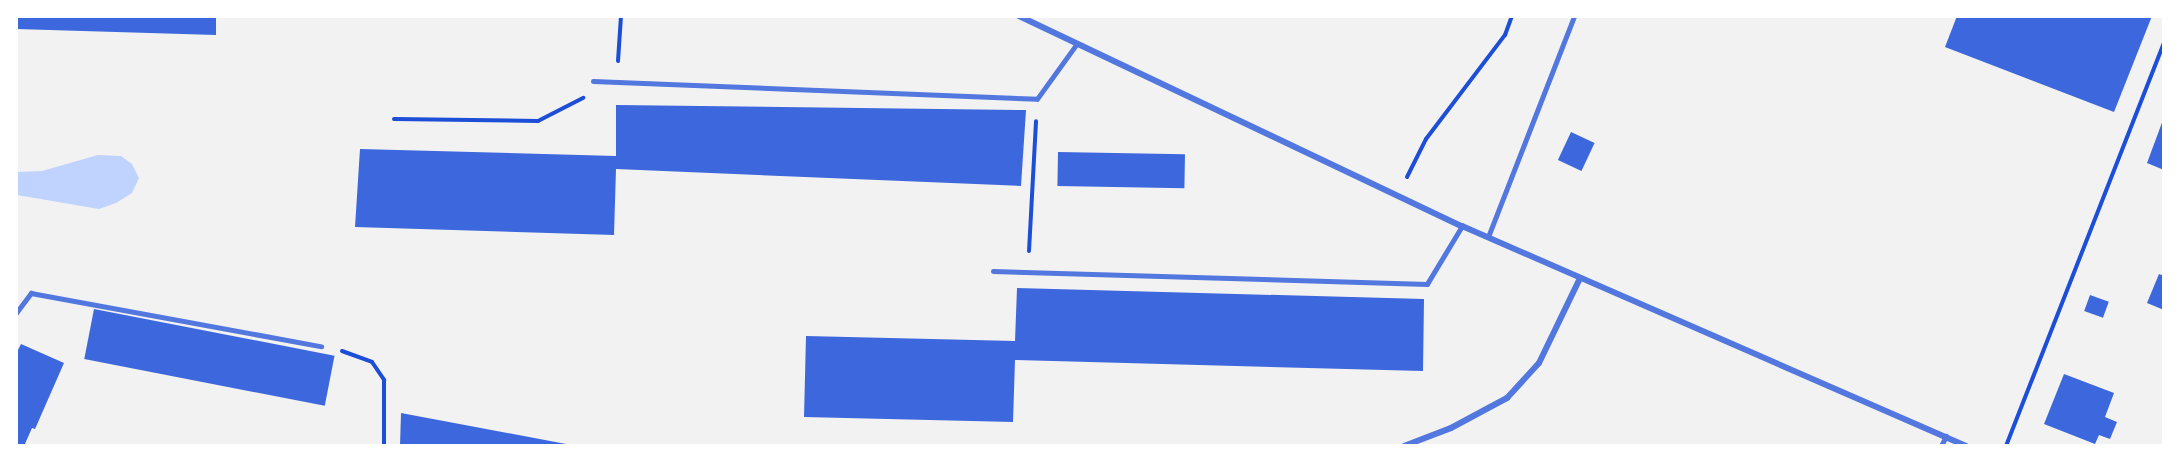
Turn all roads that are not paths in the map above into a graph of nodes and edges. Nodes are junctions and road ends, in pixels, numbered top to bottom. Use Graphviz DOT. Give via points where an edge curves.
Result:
graph roads {
  1 [pos="1019,16"];
  2 [pos="1574,16"];
  3 [pos="1076,45"];
  4 [pos="593,81"];
  5 [pos="1462,226"];
  6 [pos="1488,237"];
  7 [pos="993,271"];
  8 [pos="1580,278"];
  9 [pos="16,313"];
  10 [pos="321,346"];
  11 [pos="1946,436"];
  12 [pos="1404,446"];
  13 [pos="1941,446"];
  14 [pos="1966,446"];
  1 -- 3 [label="street"];
  2 -- 6 [label="lane"];
  3 -- 4 [label="lane" via="1037,99"];
  3 -- 5 [label="street"];
  5 -- 6 [label="street"];
  5 -- 7 [label="lane" via="1428,284"];
  6 -- 8 [label="street"];
  8 -- 11 [label="street"];
  8 -- 12 [label="street" via="1539,363 1507,398 1451,428"];
  9 -- 10 [label="lane" via="30,293"];
  11 -- 13 [label="lane"];
  11 -- 14 [label="street"];
}
